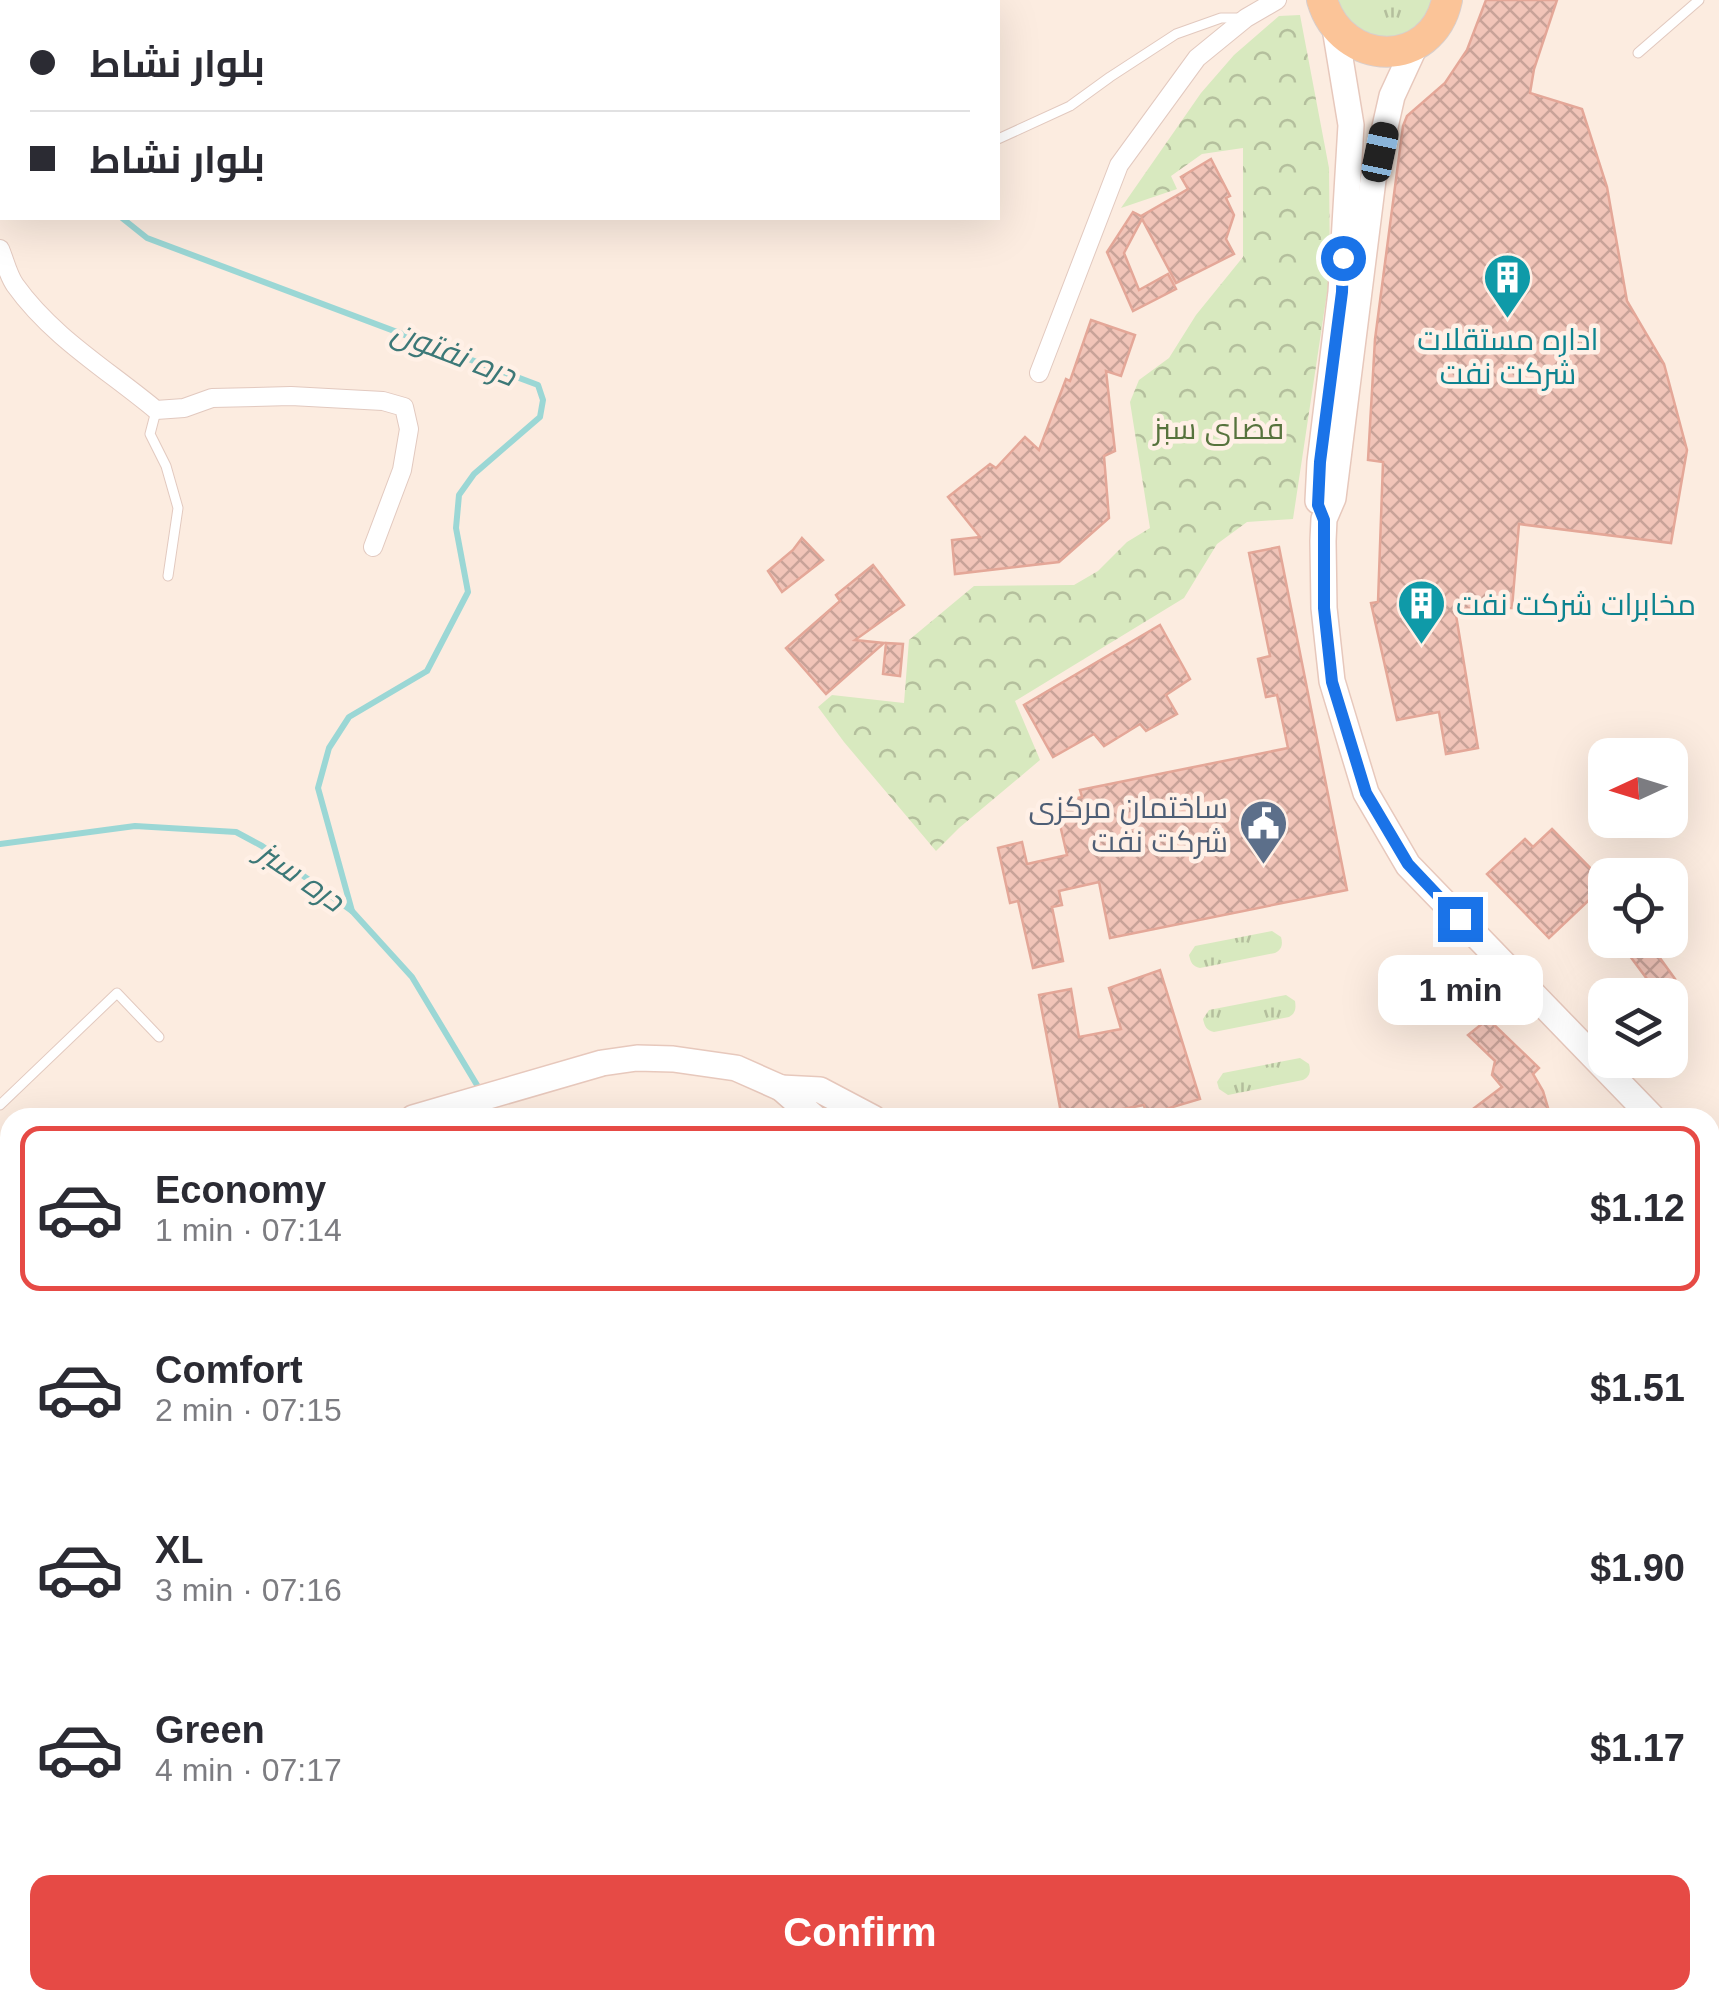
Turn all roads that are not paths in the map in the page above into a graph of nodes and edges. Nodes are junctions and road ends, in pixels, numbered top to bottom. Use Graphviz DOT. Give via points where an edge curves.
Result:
graph roads {
  1 [pos="1278,0"];
  2 [pos="1447,0"];
  3 [pos="1699,0"];
  4 [pos="1329,14"];
  5 [pos="1246,18"];
  6 [pos="1416,44"];
  7 [pos="1638,53"];
  8 [pos="1000,138"];
  9 [pos="0,249"];
  10 [pos="1039,373"];
  11 [pos="156,410"];
  12 [pos="1324,520"];
  13 [pos="373,547"];
  14 [pos="168,576"];
  15 [pos="159,1037"];
  16 [pos="780,1088"];
  17 [pos="0,1105"];
  18 [pos="444,1108"];
  19 [pos="803,1108"];
  20 [pos="854,1108"];
  21 [pos="1643,1108"];
  1 -- 5 [label="street"];
  2 -- 6 [label="main road" via="1432,32"];
  3 -- 7 [label="lane"];
  4 -- 6 [label="main road" via="1358,46 1383,52"];
  4 -- 12 [label="main road" via="1351,125 1342,292 1320,462"];
  5 -- 8 [label="lane" via="1220,18 1176,34 1070,106"];
  5 -- 10 [label="street" via="1197,58 1119,165"];
  6 -- 12 [label="main road" via="1392,96 1374,180 1333,498"];
  9 -- 11 [label="street" via="13,282 38,313"];
  11 -- 13 [label="street" via="212,398 291,396 404,407 409,430 402,470"];
  11 -- 14 [label="lane" via="150,434 178,508"];
  12 -- 21 [label="main road" via="1332,682 1366,793 1408,864"];
  15 -- 17 [label="lane" via="117,993"];
  16 -- 18 [label="main road" via="736,1068 637,1058"];
  16 -- 19 [label="main road"];
  16 -- 20 [label="main road" via="820,1090"];
}
